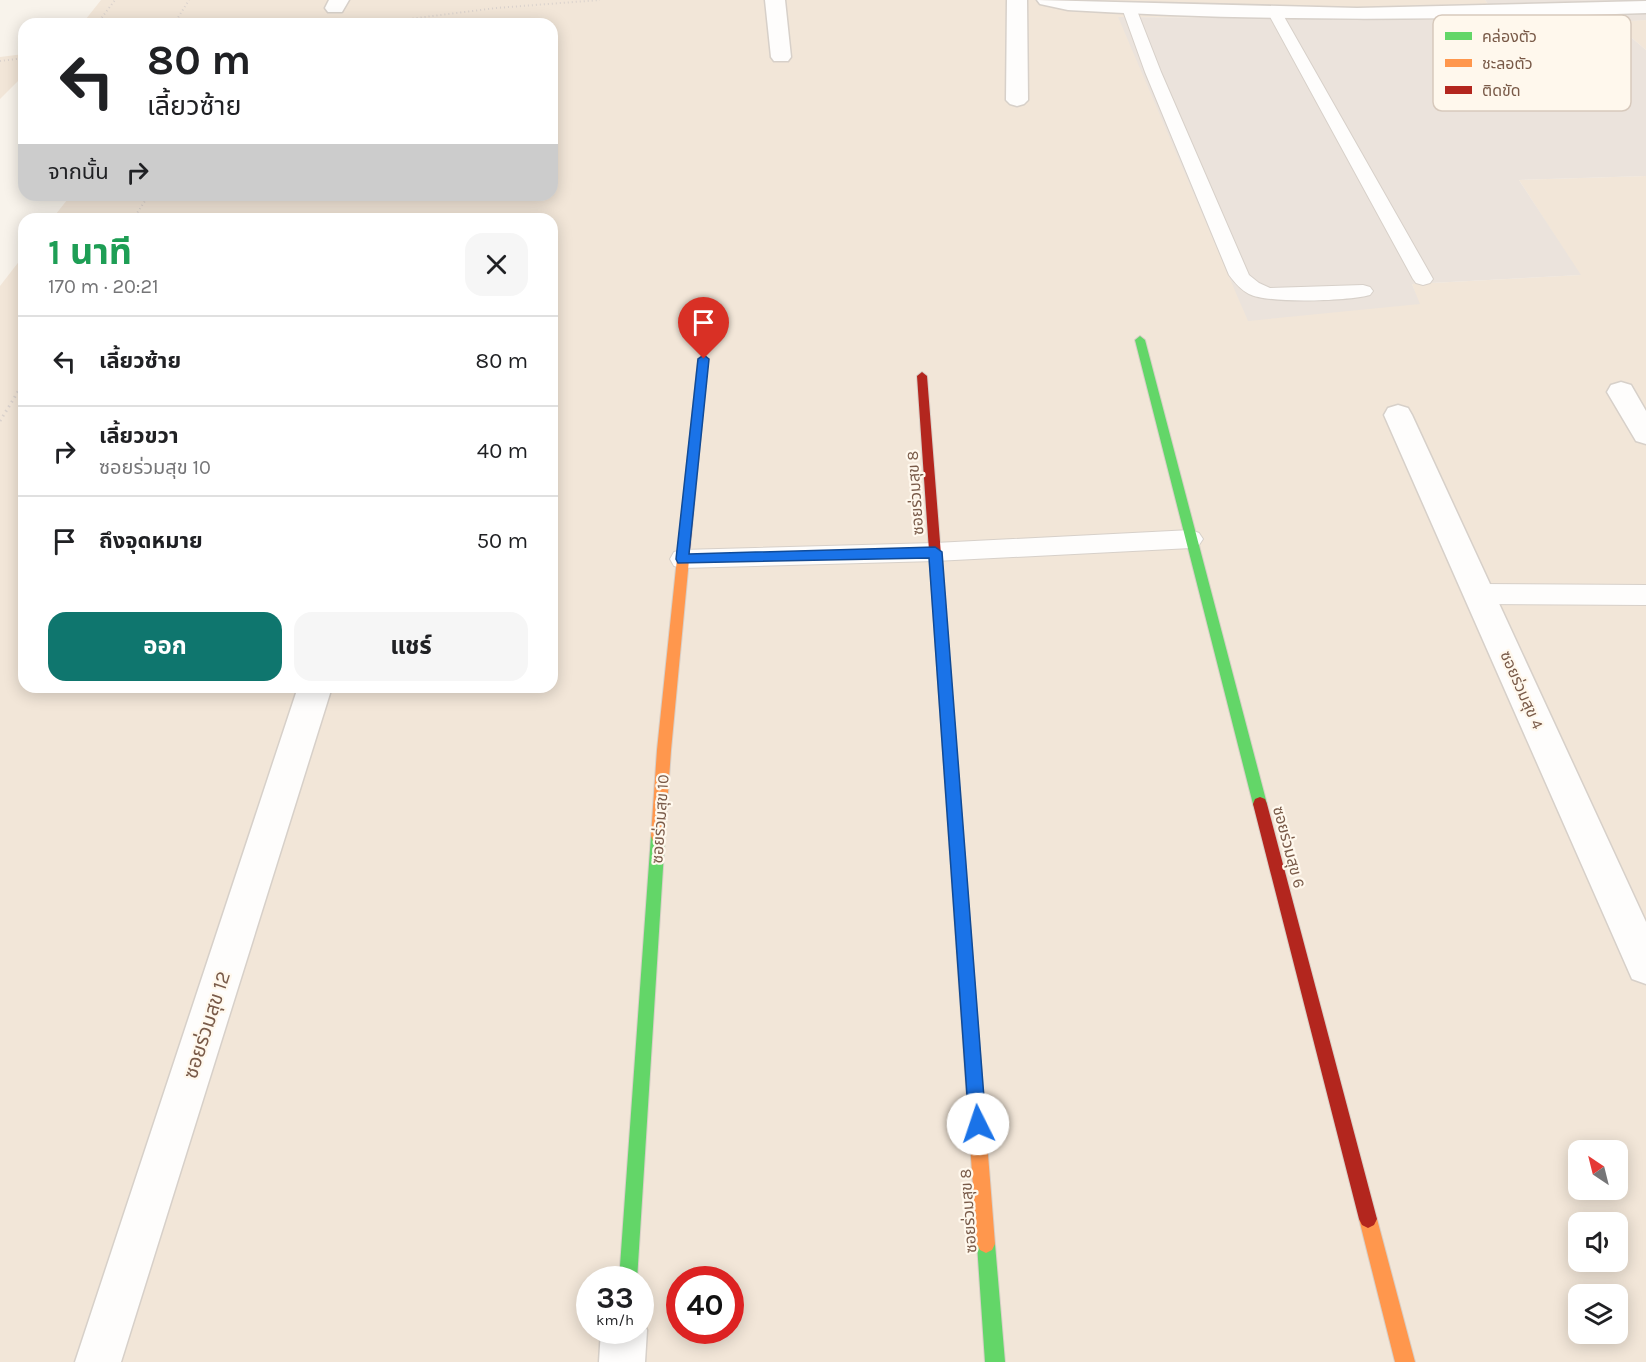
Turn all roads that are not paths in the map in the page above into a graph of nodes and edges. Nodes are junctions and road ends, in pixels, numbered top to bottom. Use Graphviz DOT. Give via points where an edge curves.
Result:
graph roads {
  1 [pos="775,0"];
  2 [pos="1017,0"];
  3 [pos="1047,0"];
  4 [pos="1127,4"];
  5 [pos="1646,7"];
  6 [pos="1275,13"];
  7 [pos="781,57"];
  8 [pos="1017,100"];
  9 [pos="1423,279"];
  10 [pos="1363,291"];
  11 [pos="1140,340"];
  12 [pos="704,359"];
  13 [pos="922,376"];
  14 [pos="1621,392"];
  15 [pos="1398,415"];
  16 [pos="1646,434"];
  17 [pos="1191,539"];
  18 [pos="935,552"];
  19 [pos="682,559"];
  20 [pos="1479,594"];
  21 [pos="1646,595"];
  22 [pos="313,693"];
  23 [pos="1646,965"];
  24 [pos="629,1266"];
  25 [pos="623,1344"];
  26 [pos="98,1362"];
  27 [pos="622,1362"];
  28 [pos="995,1362"];
  29 [pos="1405,1362"];
  1 -- 7 [label="street"];
  2 -- 8 [label="street"];
  3 -- 4 [label="street"];
  4 -- 6 [label="street"];
  4 -- 10 [label="lane" via="1239,275 1247,285 1270,294"];
  5 -- 6 [label="street" via="1491,14"];
  6 -- 9 [label="lane"];
  11 -- 17 [label="street, ซอยร่วมสุข 6"];
  12 -- 19 [label="street, ซอยร่วมสุข 10"];
  13 -- 18 [label="street, ซอยร่วมสุข 8"];
  14 -- 16 [label="street"];
  15 -- 20 [label="street, ซอยร่วมสุข 4"];
  17 -- 18 [label="lane"];
  17 -- 29 [label="street, ซอยร่วมสุข 6"];
  18 -- 19 [label="lane"];
  18 -- 28 [label="street, ซอยร่วมสุข 8"];
  19 -- 24 [label="street, ซอยร่วมสุข 10" via="664,750"];
  20 -- 21 [label="lane"];
  20 -- 23 [label="street, ซอยร่วมสุข 4"];
  22 -- 26 [label="street, ซอยร่วมสุข 12"];
  25 -- 27 [label="street"];
}
